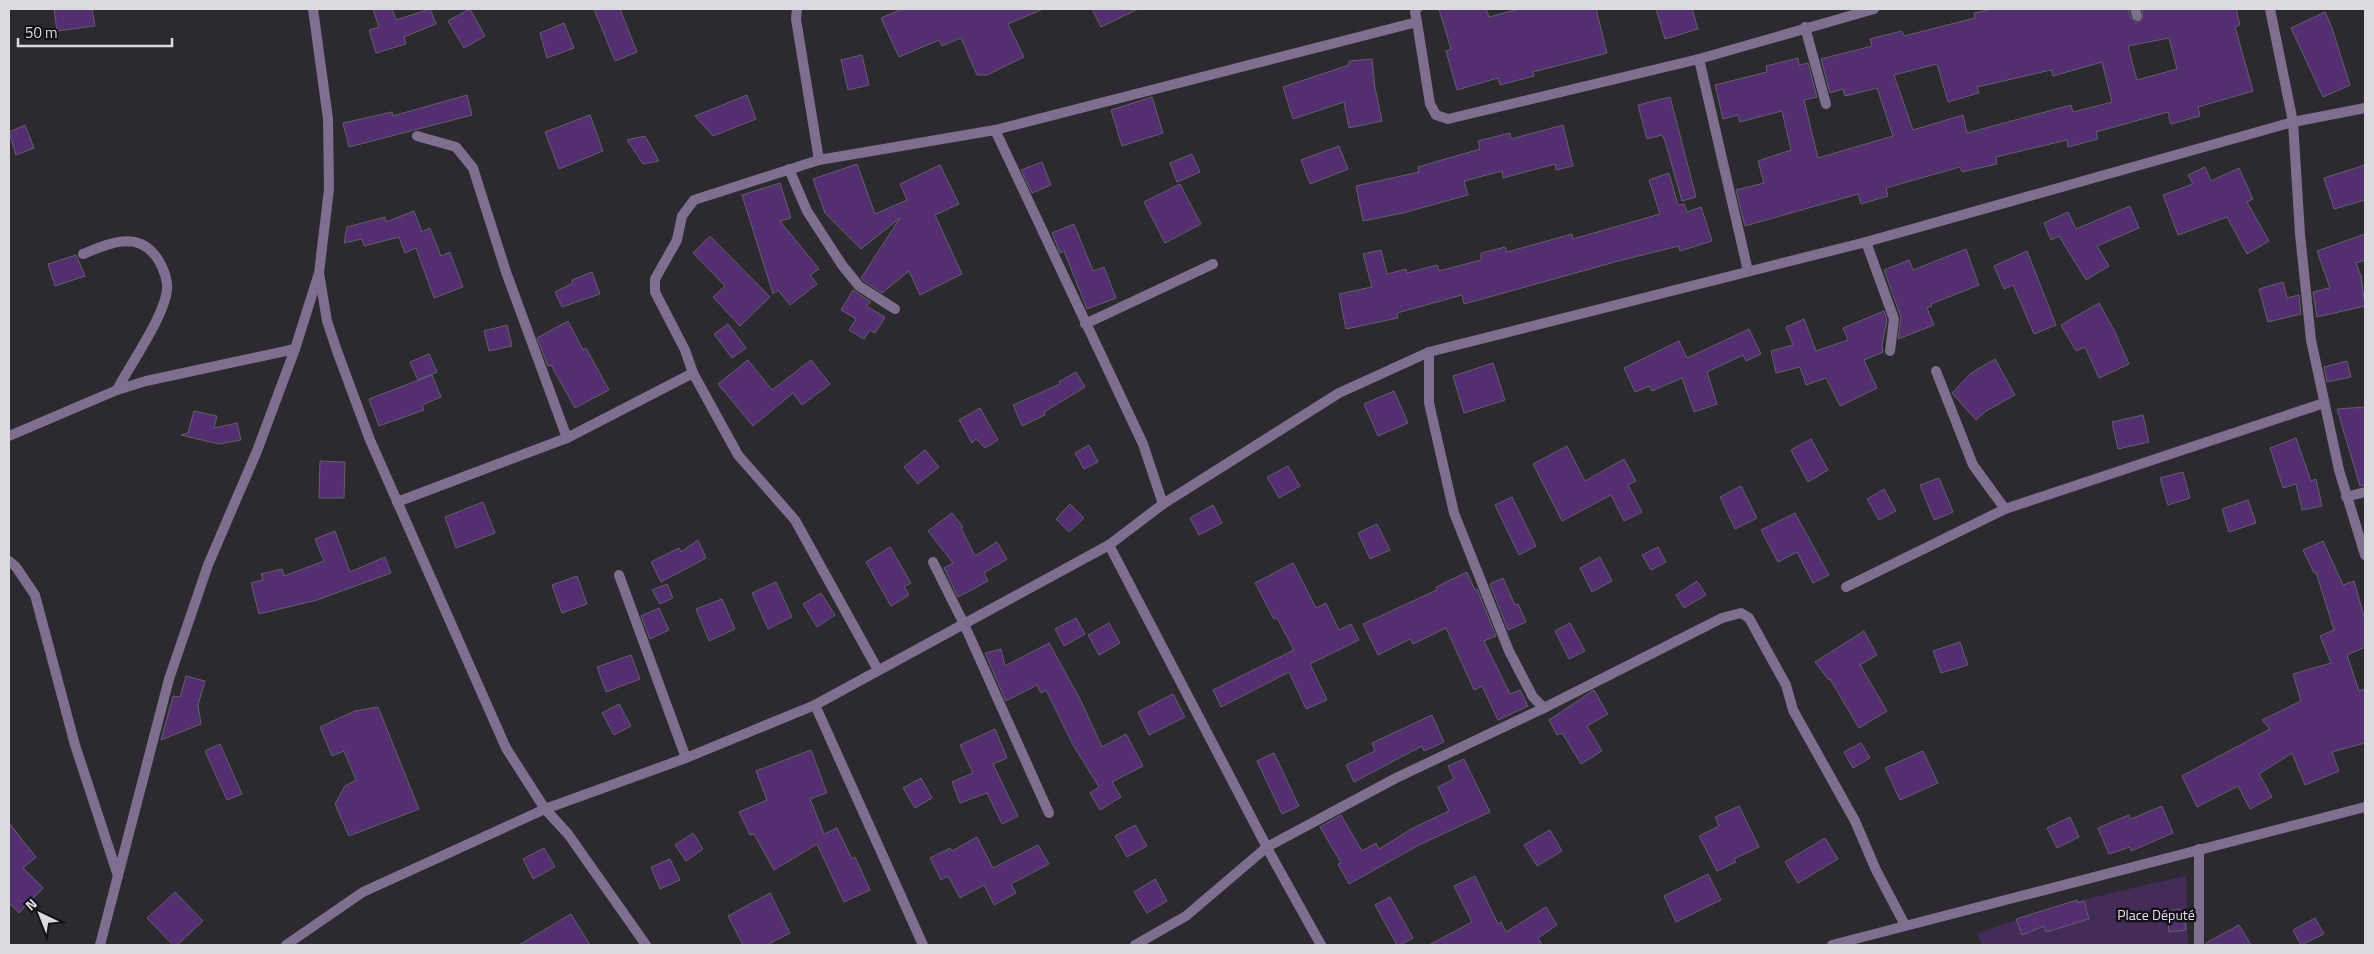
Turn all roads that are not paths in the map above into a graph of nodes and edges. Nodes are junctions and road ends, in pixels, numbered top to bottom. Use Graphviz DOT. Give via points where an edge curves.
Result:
graph roads {
  1 [pos="314,9"];
  2 [pos="797,9"];
  3 [pos="1417,9"];
  4 [pos="1874,9"];
  5 [pos="2270,9"];
  6 [pos="1417,22"];
  7 [pos="1806,27"];
  8 [pos="1699,59"];
  9 [pos="1826,104"];
  10 [pos="2365,108"];
  11 [pos="2293,122"];
  12 [pos="995,130"];
  13 [pos="417,136"];
  14 [pos="819,160"];
  15 [pos="788,170"];
  16 [pos="1866,242"];
  17 [pos="83,254"];
  18 [pos="1213,264"];
  19 [pos="1748,271"];
  20 [pos="319,273"];
  21 [pos="895,309"];
  22 [pos="1085,324"];
  23 [pos="295,349"];
  24 [pos="1890,351"];
  25 [pos="1429,352"];
  26 [pos="1936,371"];
  27 [pos="693,373"];
  28 [pos="117,390"];
  29 [pos="2324,403"];
  30 [pos="9,436"];
  31 [pos="567,438"];
  32 [pos="2365,492"];
  33 [pos="2346,497"];
  34 [pos="397,502"];
  35 [pos="1163,504"];
  36 [pos="2006,510"];
  37 [pos="1109,545"];
  38 [pos="2365,555"];
  39 [pos="9,560"];
  40 [pos="933,562"];
  41 [pos="619,575"];
  42 [pos="1846,587"];
  43 [pos="964,624"];
  44 [pos="878,670"];
  45 [pos="815,705"];
  46 [pos="1544,708"];
  47 [pos="686,758"];
  48 [pos="2365,807"];
  49 [pos="545,809"];
  50 [pos="1049,812"];
  51 [pos="1267,847"];
  52 [pos="2199,849"];
  53 [pos="118,876"];
  54 [pos="1905,925"];
  55 [pos="100,945"];
  56 [pos="286,945"];
  57 [pos="646,945"];
  58 [pos="923,945"];
  59 [pos="1135,945"];
  60 [pos="1321,945"];
  61 [pos="1832,945"];
  62 [pos="2199,945"];
  1 -- 20 [label="street" via="328,129 329,189"];
  2 -- 14 [label="street"];
  3 -- 6 [label="street"];
  4 -- 7 [label="street"];
  5 -- 11 [label="street"];
  6 -- 8 [label="street" via="1430,104 1436,115 1448,120"];
  6 -- 12 [label="street"];
  7 -- 8 [label="street"];
  7 -- 9 [label="street"];
  8 -- 19 [label="street"];
  10 -- 11 [label="street"];
  11 -- 16 [label="street"];
  11 -- 29 [label="street" via="2311,340"];
  12 -- 14 [label="street"];
  12 -- 22 [label="street"];
  13 -- 31 [label="street" via="456,147 473,168 506,272"];
  14 -- 15 [label="street"];
  15 -- 21 [label="street" via="807,211 842,265 859,286"];
  15 -- 27 [label="street" via="694,200 682,216 677,240 656,279 655,292 685,350"];
  16 -- 19 [label="street"];
  16 -- 24 [label="street" via="1894,320"];
  17 -- 28 [label="street" via="116,242 140,242 155,254 167,284 165,298 149,334"];
  18 -- 22 [label="street"];
  19 -- 25 [label="street"];
  20 -- 23 [label="street"];
  20 -- 34 [label="street" via="337,351"];
  22 -- 35 [label="street" via="1143,444"];
  23 -- 28 [label="street"];
  23 -- 53 [label="street" via="257,451 208,565 173,669"];
  25 -- 35 [label="street" via="1340,393"];
  25 -- 46 [label="street" via="1429,404 1454,512 1509,651 1533,697"];
  26 -- 36 [label="street" via="1972,465"];
  27 -- 31 [label="street"];
  27 -- 44 [label="street" via="738,455 796,520"];
  28 -- 30 [label="street"];
  29 -- 33 [label="street"];
  29 -- 36 [label="street"];
  31 -- 34 [label="street"];
  32 -- 33 [label="street"];
  33 -- 38 [label="street"];
  34 -- 49 [label="street" via="506,748"];
  35 -- 37 [label="street"];
  36 -- 42 [label="street"];
  37 -- 43 [label="street"];
  37 -- 51 [label="street"];
  39 -- 53 [label="street" via="35,595 75,745"];
  40 -- 43 [label="street"];
  41 -- 47 [label="street"];
  43 -- 44 [label="street"];
  43 -- 50 [label="street"];
  44 -- 45 [label="street"];
  45 -- 47 [label="street"];
  45 -- 58 [label="street"];
  46 -- 51 [label="street" via="1396,778"];
  46 -- 54 [label="street" via="1722,618 1740,613 1748,618 1786,685 1793,710 1855,821"];
  47 -- 49 [label="street"];
  48 -- 52 [label="street"];
  49 -- 56 [label="street" via="363,892"];
  49 -- 57 [label="street" via="568,834"];
  51 -- 59 [label="street" via="1186,916"];
  51 -- 60 [label="street"];
  52 -- 54 [label="street"];
  52 -- 62 [label="street"];
  53 -- 55 [label="street"];
  54 -- 61 [label="street"];
}
